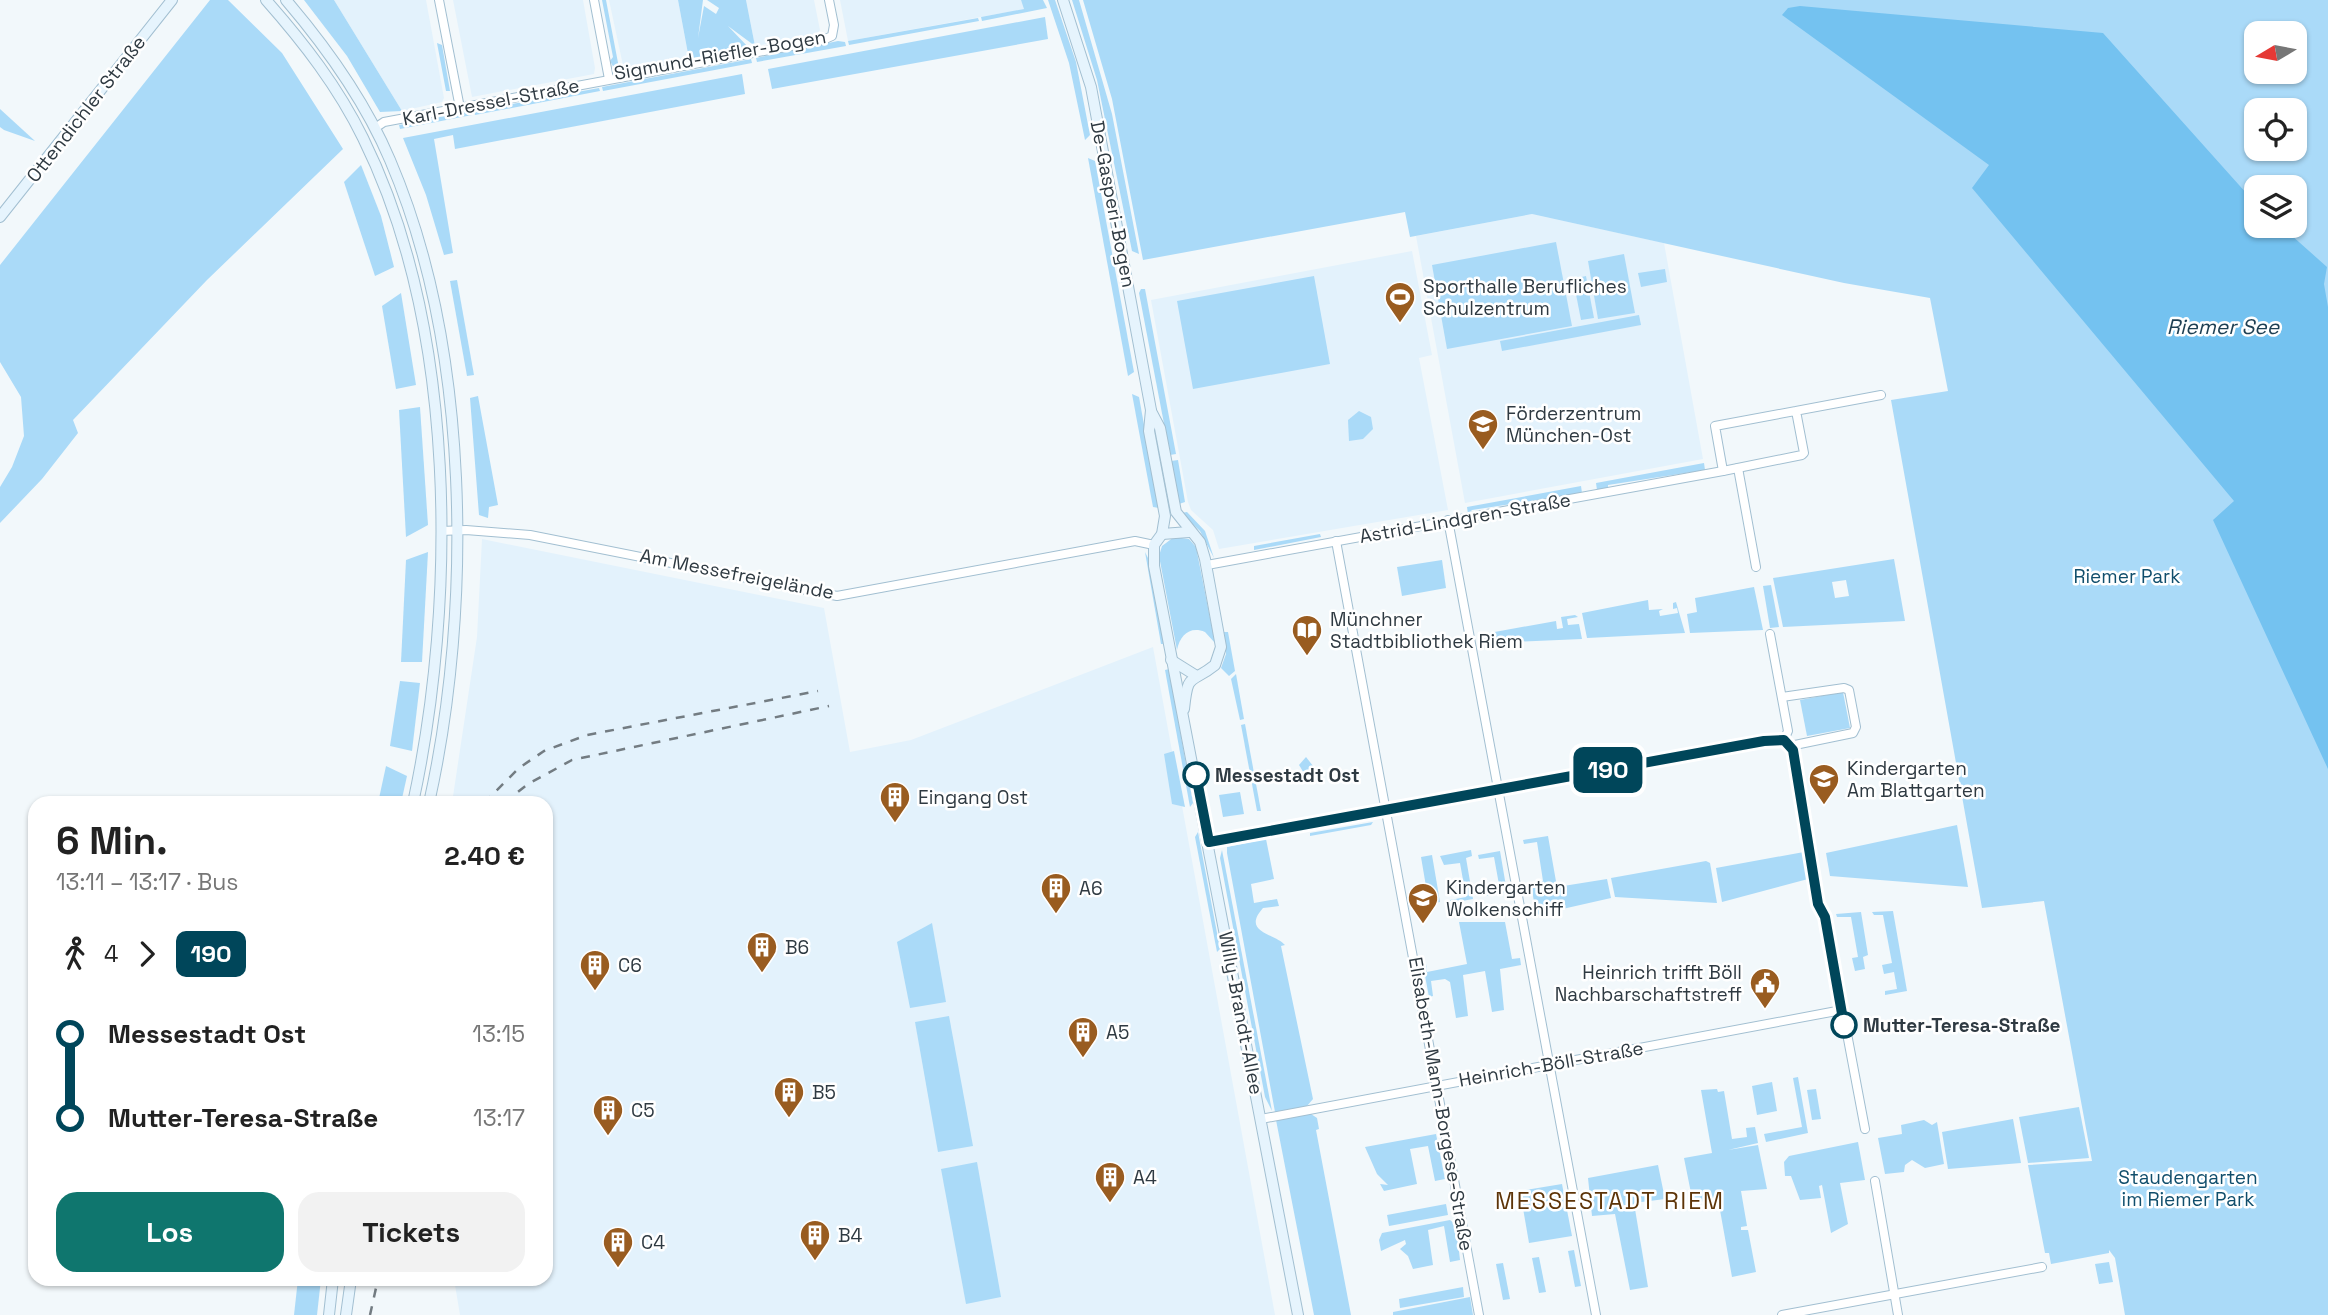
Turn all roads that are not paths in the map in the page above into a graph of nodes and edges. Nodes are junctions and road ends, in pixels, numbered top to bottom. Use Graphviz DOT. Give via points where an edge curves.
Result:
graph roads {
  1 [pos="172,0"];
  2 [pos="266,0"];
  3 [pos="286,0"];
  4 [pos="439,0"];
  5 [pos="594,0"];
  6 [pos="829,0"];
  7 [pos="1063,0"];
  8 [pos="609,79"];
  9 [pos="460,108"];
  10 [pos="375,128"];
  11 [pos="0,217"];
  12 [pos="1881,395"];
  13 [pos="1151,410"];
  14 [pos="1796,411"];
  15 [pos="1738,468"];
  16 [pos="1723,471"];
  17 [pos="1448,520"];
  18 [pos="457,530"];
  19 [pos="441,531"];
  20 [pos="1189,532"];
  21 [pos="1162,534"];
  22 [pos="1336,541"];
  23 [pos="1154,545"];
  24 [pos="1207,565"];
  25 [pos="1756,567"];
  26 [pos="1770,634"];
  27 [pos="1171,660"];
  28 [pos="1195,675"];
  29 [pos="1782,696"];
  30 [pos="1184,712"];
  31 [pos="1787,743"];
  32 [pos="1498,791"];
  33 [pos="414,796"];
  34 [pos="430,796"];
  35 [pos="1387,811"];
  36 [pos="1808,829"];
  37 [pos="1209,842"];
  38 [pos="1825,917"];
  39 [pos="1842,1010"];
  40 [pos="1549,1065"];
  41 [pos="1438,1085"];
  42 [pos="1261,1119"];
  43 [pos="1865,1129"];
  44 [pos="1875,1181"];
  45 [pos="2042,1266"];
  46 [pos="332,1286"];
  47 [pos="350,1286"];
  48 [pos="1894,1294"];
  49 [pos="329,1315"];
  50 [pos="346,1315"];
  51 [pos="1297,1315"];
  52 [pos="1479,1315"];
  53 [pos="1596,1315"];
  54 [pos="1782,1315"];
  55 [pos="1898,1315"];
  1 -- 11 [label="main road, Ottendichler Straße"];
  2 -- 19 [label="main road" via="331,81 363,138 389,201 423,334 436,432"];
  3 -- 10 [label="main road" via="343,74"];
  4 -- 9 [label="street"];
  5 -- 8 [label="street, Sigmund-Riefler-Bogen"];
  6 -- 8 [label="street, Sigmund-Riefler-Bogen" via="834,25 832,36 822,40"];
  7 -- 13 [label="main road, De-Gasperi-Bogen" via="1091,87"];
  8 -- 9 [label="street, Karl-Dressel-Straße"];
  9 -- 10 [label="street, Karl-Dressel-Straße" via="384,122"];
  10 -- 18 [label="main road" via="404,197 426,273 447,388"];
  12 -- 14 [label="street"];
  13 -- 20 [label="main road, De-Gasperi-Bogen" via="1160,428 1176,512"];
  13 -- 21 [label="main road, De-Gasperi-Bogen" via="1149,431 1165,516"];
  14 -- 15 [label="street, Astrid-Lindgren-Straße" via="1802,455"];
  14 -- 16 [label="street" via="1715,426"];
  15 -- 16 [label="street, Astrid-Lindgren-Straße"];
  15 -- 25 [label="street"];
  16 -- 17 [label="street, Astrid-Lindgren-Straße"];
  17 -- 22 [label="street, Astrid-Lindgren-Straße"];
  17 -- 32 [label="street"];
  18 -- 19 [label="street, Am Messefreigelände"];
  18 -- 23 [label="street, Am Messefreigelände" via="562,541 837,596 1135,541"];
  18 -- 34 [label="main road" via="450,677"];
  19 -- 33 [label="main road" via="434,675"];
  20 -- 21 [label="main road"];
  20 -- 24 [label="main road" via="1199,542"];
  21 -- 23 [label="main road"];
  22 -- 24 [label="street, Astrid-Lindgren-Straße"];
  22 -- 35 [label="street, Elisabeth-Mann-Borgese-Straße"];
  23 -- 27 [label="main road, Willy-Brandt-Allee"];
  24 -- 28 [label="main road" via="1222,647 1215,665"];
  26 -- 29 [label="street"];
  27 -- 28 [label="main road"];
  27 -- 30 [label="main road, Willy-Brandt-Allee"];
  28 -- 30 [label="main road, Willy-Brandt-Allee" via="1186,689"];
  29 -- 31 [label="street"];
  29 -- 31 [label="street" via="1844,688 1849,690 1854,716 1853,733"];
  30 -- 37 [label="main road, Willy-Brandt-Allee"];
  31 -- 32 [label="street" via="1764,741"];
  31 -- 36 [label="street"];
  32 -- 35 [label="street"];
  32 -- 40 [label="street"];
  35 -- 37 [label="street"];
  35 -- 41 [label="street, Elisabeth-Mann-Borgese-Straße"];
  37 -- 42 [label="main road, Willy-Brandt-Allee"];
  38 -- 39 [label="street"];
  39 -- 40 [label="street, Heinrich-Böll-Straße"];
  39 -- 43 [label="street"];
  40 -- 41 [label="street, Heinrich-Böll-Straße"];
  40 -- 53 [label="street"];
  41 -- 42 [label="street, Heinrich-Böll-Straße"];
  41 -- 52 [label="street, Elisabeth-Mann-Borgese-Straße"];
  42 -- 51 [label="main road, Willy-Brandt-Allee"];
  44 -- 48 [label="street"];
  45 -- 48 [label="street"];
  46 -- 49 [label="main road"];
  47 -- 50 [label="main road"];
  48 -- 54 [label="street"];
  48 -- 55 [label="street"];
}
